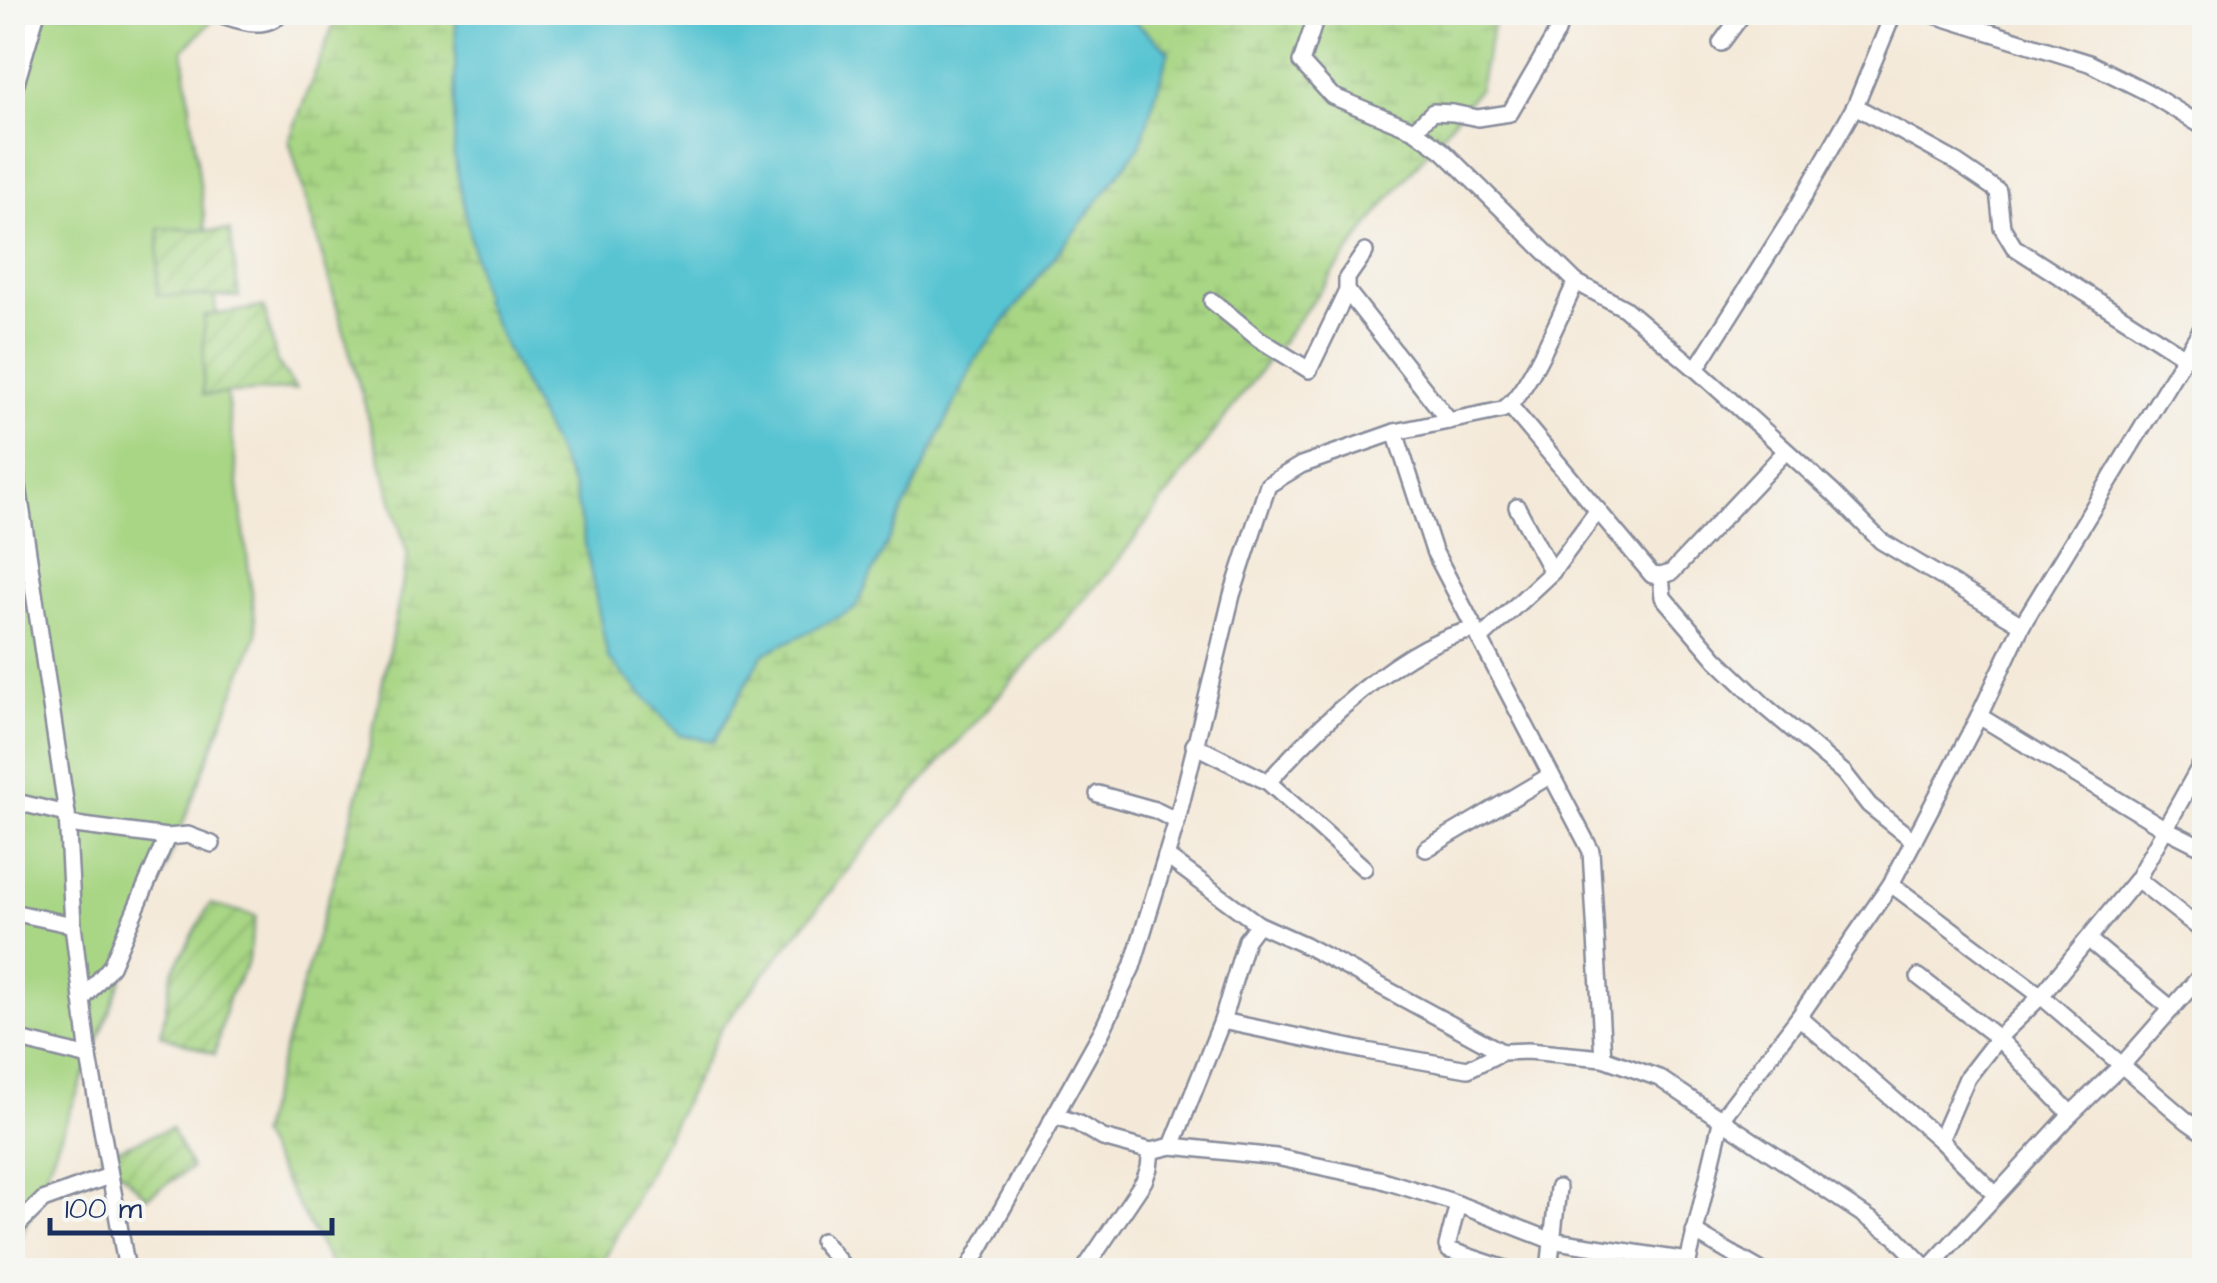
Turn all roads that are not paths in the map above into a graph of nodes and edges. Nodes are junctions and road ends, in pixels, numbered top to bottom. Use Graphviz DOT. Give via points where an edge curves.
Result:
graph roads {
  1 [pos="38,12"];
  2 [pos="212,12"];
  3 [pos="282,12"];
  4 [pos="1318,12"];
  5 [pos="1564,12"];
  6 [pos="1744,12"];
  7 [pos="1894,12"];
  8 [pos="1925,12"];
  9 [pos="1721,43"];
  10 [pos="12,97"];
  11 [pos="1854,106"];
  12 [pos="2204,126"];
  13 [pos="1414,130"];
  14 [pos="1365,252"];
  15 [pos="1576,282"];
  16 [pos="1347,291"];
  17 [pos="1212,301"];
  18 [pos="2204,325"];
  19 [pos="2185,358"];
  20 [pos="1696,369"];
  21 [pos="1510,406"];
  22 [pos="1450,422"];
  23 [pos="1396,432"];
  24 [pos="12,445"];
  25 [pos="1785,452"];
  26 [pos="1518,507"];
  27 [pos="1598,510"];
  28 [pos="1552,572"];
  29 [pos="1661,576"];
  30 [pos="2022,625"];
  31 [pos="1478,635"];
  32 [pos="1979,716"];
  33 [pos="1194,745"];
  34 [pos="2204,759"];
  35 [pos="1552,775"];
  36 [pos="1268,782"];
  37 [pos="1098,794"];
  38 [pos="12,801"];
  39 [pos="67,819"];
  40 [pos="1177,821"];
  41 [pos="2164,828"];
  42 [pos="168,837"];
  43 [pos="1914,841"];
  44 [pos="212,844"];
  45 [pos="2204,848"];
  46 [pos="1426,849"];
  47 [pos="1166,856"];
  48 [pos="1364,868"];
  49 [pos="2136,879"];
  50 [pos="1891,884"];
  51 [pos="12,912"];
  52 [pos="1258,924"];
  53 [pos="73,925"];
  54 [pos="2204,932"];
  55 [pos="2089,940"];
  56 [pos="1918,977"];
  57 [pos="2201,982"];
  58 [pos="2041,996"];
  59 [pos="82,1000"];
  60 [pos="2172,1009"];
  61 [pos="1799,1017"];
  62 [pos="1222,1021"];
  63 [pos="12,1038"];
  64 [pos="1998,1038"];
  65 [pos="1502,1052"];
  66 [pos="88,1057"];
  67 [pos="1603,1058"];
  68 [pos="2122,1066"];
  69 [pos="2070,1114"];
  70 [pos="1056,1116"];
  71 [pos="1722,1118"];
  72 [pos="2204,1132"];
  73 [pos="1940,1140"];
  74 [pos="1172,1146"];
  75 [pos="1150,1151"];
  76 [pos="108,1176"];
  77 [pos="1558,1188"];
  78 [pos="1995,1194"];
  79 [pos="1458,1204"];
  80 [pos="12,1232"];
  81 [pos="1694,1232"];
  82 [pos="1550,1240"];
  83 [pos="822,1241"];
  84 [pos="1687,1266"];
  85 [pos="126,1270"];
  86 [pos="846,1270"];
  87 [pos="968,1270"];
  88 [pos="1084,1270"];
  89 [pos="1509,1270"];
  90 [pos="1548,1270"];
  91 [pos="1760,1270"];
  92 [pos="1928,1270"];
  1 -- 10 [label="street"];
  2 -- 3 [label="street" via="260,25"];
  4 -- 13 [label="street" via="1301,62 1332,96"];
  5 -- 13 [label="street" via="1510,112 1478,118 1433,112"];
  6 -- 9 [label="street"];
  7 -- 11 [label="street"];
  8 -- 12 [label="street" via="2089,63"];
  11 -- 19 [label="street" via="1998,191 2002,228 2014,247"];
  11 -- 20 [label="street"];
  13 -- 15 [label="street"];
  14 -- 16 [label="street" via="1347,278"];
  15 -- 20 [label="street" via="1624,308"];
  15 -- 21 [label="street"];
  16 -- 17 [label="street" via="1309,370"];
  16 -- 22 [label="street"];
  18 -- 19 [label="street"];
  19 -- 30 [label="street"];
  20 -- 25 [label="street"];
  21 -- 22 [label="street"];
  21 -- 27 [label="street"];
  22 -- 23 [label="street"];
  23 -- 31 [label="street" via="1434,552"];
  23 -- 33 [label="street" via="1301,465 1268,485"];
  24 -- 39 [label="street"];
  25 -- 29 [label="street"];
  25 -- 30 [label="street" via="1881,541"];
  26 -- 28 [label="street"];
  27 -- 28 [label="street"];
  27 -- 29 [label="street" via="1652,575"];
  28 -- 31 [label="street"];
  29 -- 43 [label="street" via="1662,597 1716,659"];
  30 -- 32 [label="street"];
  31 -- 35 [label="street"];
  31 -- 36 [label="street" via="1448,636 1368,688"];
  32 -- 41 [label="street"];
  32 -- 43 [label="street"];
  33 -- 36 [label="street"];
  33 -- 40 [label="street"];
  34 -- 41 [label="street"];
  35 -- 46 [label="street"];
  35 -- 67 [label="street" via="1591,851"];
  36 -- 48 [label="street"];
  37 -- 40 [label="street"];
  38 -- 39 [label="street"];
  39 -- 42 [label="street"];
  39 -- 53 [label="street"];
  40 -- 47 [label="street"];
  41 -- 45 [label="street"];
  41 -- 49 [label="street"];
  42 -- 44 [label="street" via="188,835"];
  42 -- 59 [label="street" via="111,966"];
  43 -- 50 [label="street"];
  47 -- 52 [label="street"];
  47 -- 70 [label="street" via="1120,997"];
  49 -- 54 [label="street"];
  49 -- 55 [label="street"];
  50 -- 58 [label="street"];
  50 -- 61 [label="street"];
  51 -- 53 [label="street"];
  52 -- 62 [label="street" via="1246,940"];
  52 -- 65 [label="street"];
  53 -- 59 [label="street"];
  55 -- 58 [label="street"];
  55 -- 60 [label="street"];
  56 -- 64 [label="street"];
  57 -- 60 [label="street"];
  58 -- 64 [label="street"];
  58 -- 68 [label="street"];
  59 -- 66 [label="street"];
  60 -- 68 [label="street"];
  61 -- 71 [label="street"];
  61 -- 73 [label="street"];
  62 -- 65 [label="street" via="1468,1069"];
  62 -- 74 [label="street"];
  63 -- 66 [label="street"];
  64 -- 69 [label="street"];
  64 -- 73 [label="street" via="1967,1078"];
  65 -- 67 [label="street"];
  66 -- 76 [label="street"];
  67 -- 71 [label="street" via="1659,1078"];
  68 -- 69 [label="street"];
  68 -- 72 [label="street"];
  69 -- 78 [label="street"];
  70 -- 75 [label="street"];
  70 -- 87 [label="street"];
  71 -- 81 [label="street"];
  71 -- 92 [label="street" via="1896,1236"];
  73 -- 78 [label="street"];
  74 -- 75 [label="street"];
  74 -- 79 [label="street" via="1323,1166"];
  75 -- 88 [label="street" via="1144,1181"];
  76 -- 80 [label="street" via="43,1200"];
  76 -- 85 [label="street"];
  77 -- 82 [label="street"];
  78 -- 92 [label="street"];
  79 -- 82 [label="street"];
  79 -- 89 [label="street" via="1450,1250"];
  81 -- 84 [label="street"];
  81 -- 91 [label="street"];
  82 -- 84 [label="street"];
  82 -- 90 [label="street"];
  83 -- 86 [label="street"];
}
